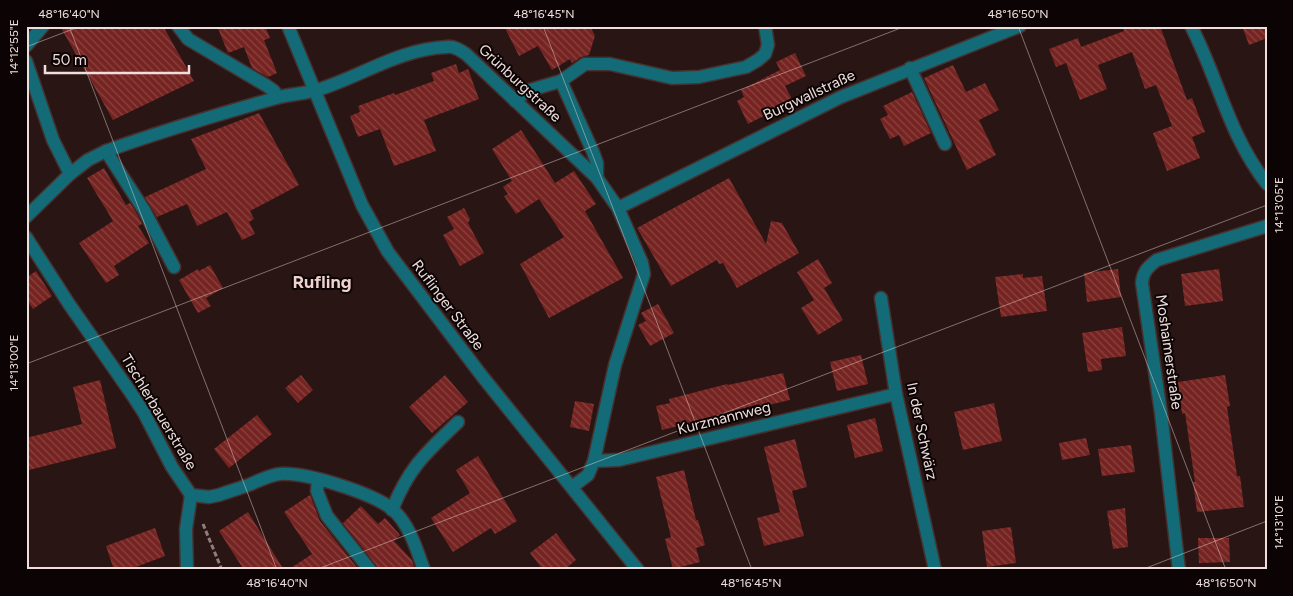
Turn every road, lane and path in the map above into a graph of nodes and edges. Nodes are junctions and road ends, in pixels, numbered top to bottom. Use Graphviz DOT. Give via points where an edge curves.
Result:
graph roads {
  1 [pos="42,26"];
  2 [pos="178,26"];
  3 [pos="288,26"];
  4 [pos="765,26"];
  5 [pos="1020,26"];
  6 [pos="1191,26"];
  7 [pos="26,46"];
  8 [pos="26,61"];
  9 [pos="910,68"];
  10 [pos="561,80"];
  11 [pos="314,91"];
  12 [pos="278,97"];
  13 [pos="515,100"];
  14 [pos="945,144"];
  15 [pos="106,151"];
  16 [pos="70,174"];
  17 [pos="597,178"];
  18 [pos="1267,184"];
  19 [pos="618,208"];
  20 [pos="26,217"];
  21 [pos="1267,226"];
  22 [pos="26,237"];
  23 [pos="174,267"];
  24 [pos="881,298"];
  25 [pos="896,394"];
  26 [pos="458,422"];
  27 [pos="594,461"];
  28 [pos="318,480"];
  29 [pos="572,488"];
  30 [pos="191,496"];
  31 [pos="392,510"];
  32 [pos="202,520"];
  33 [pos="187,565"];
  34 [pos="630,567"];
  35 [pos="222,570"];
  36 [pos="370,570"];
  37 [pos="424,570"];
  38 [pos="935,570"];
  39 [pos="1179,570"];
  1 -- 7 [label="street"];
  2 -- 12 [label="street" via="188,39 274,90"];
  3 -- 11 [label="street, Ruflinger Straße"];
  4 -- 10 [label="street" via="768,46 765,54 746,67 699,77 672,78 597,63 585,64"];
  5 -- 9 [label="street, Burgwallstraße"];
  6 -- 18 [label="street" via="1239,142"];
  8 -- 16 [label="street" via="53,140"];
  9 -- 14 [label="street"];
  9 -- 19 [label="street, Burgwallstraße" via="786,123"];
  10 -- 13 [label="street" via="527,91"];
  10 -- 17 [label="street" via="593,152"];
  11 -- 12 [label="street, Grünburgstraße"];
  11 -- 13 [label="street, Grünburgstraße" via="376,65 447,46 466,54"];
  11 -- 29 [label="street, Ruflinger Straße" via="362,205 388,252"];
  12 -- 15 [label="street, Grünburgstraße"];
  13 -- 17 [label="street, Grünburgstraße"];
  15 -- 16 [label="street, Grünburgstraße"];
  15 -- 23 [label="street" via="144,210"];
  16 -- 20 [label="street, Grünburgstraße"];
  17 -- 19 [label="street, Grünburgstraße"];
  19 -- 27 [label="street, Grünburgstraße" via="644,274 615,365"];
  21 -- 39 [label="street, Moshaimerstraße" via="1157,260 1143,274"];
  22 -- 30 [label="street, Tischlerbauerstraße" via="144,413"];
  24 -- 25 [label="street, In der Schwärz"];
  25 -- 27 [label="street, Kurzmannweg" via="619,460"];
  25 -- 38 [label="street, In der Schwärz"];
  26 -- 31 [label="street" via="421,457"];
  27 -- 29 [label="street" via="588,474"];
  28 -- 30 [label="street" via="280,474 219,495"];
  28 -- 31 [label="street" via="361,493"];
  28 -- 36 [label="street" via="316,491 327,516"];
  29 -- 34 [label="street, Ruflinger Straße"];
  30 -- 33 [label="street" via="186,530"];
  31 -- 37 [label="street" via="401,519"];
  32 -- 35 [label="path"];
}
